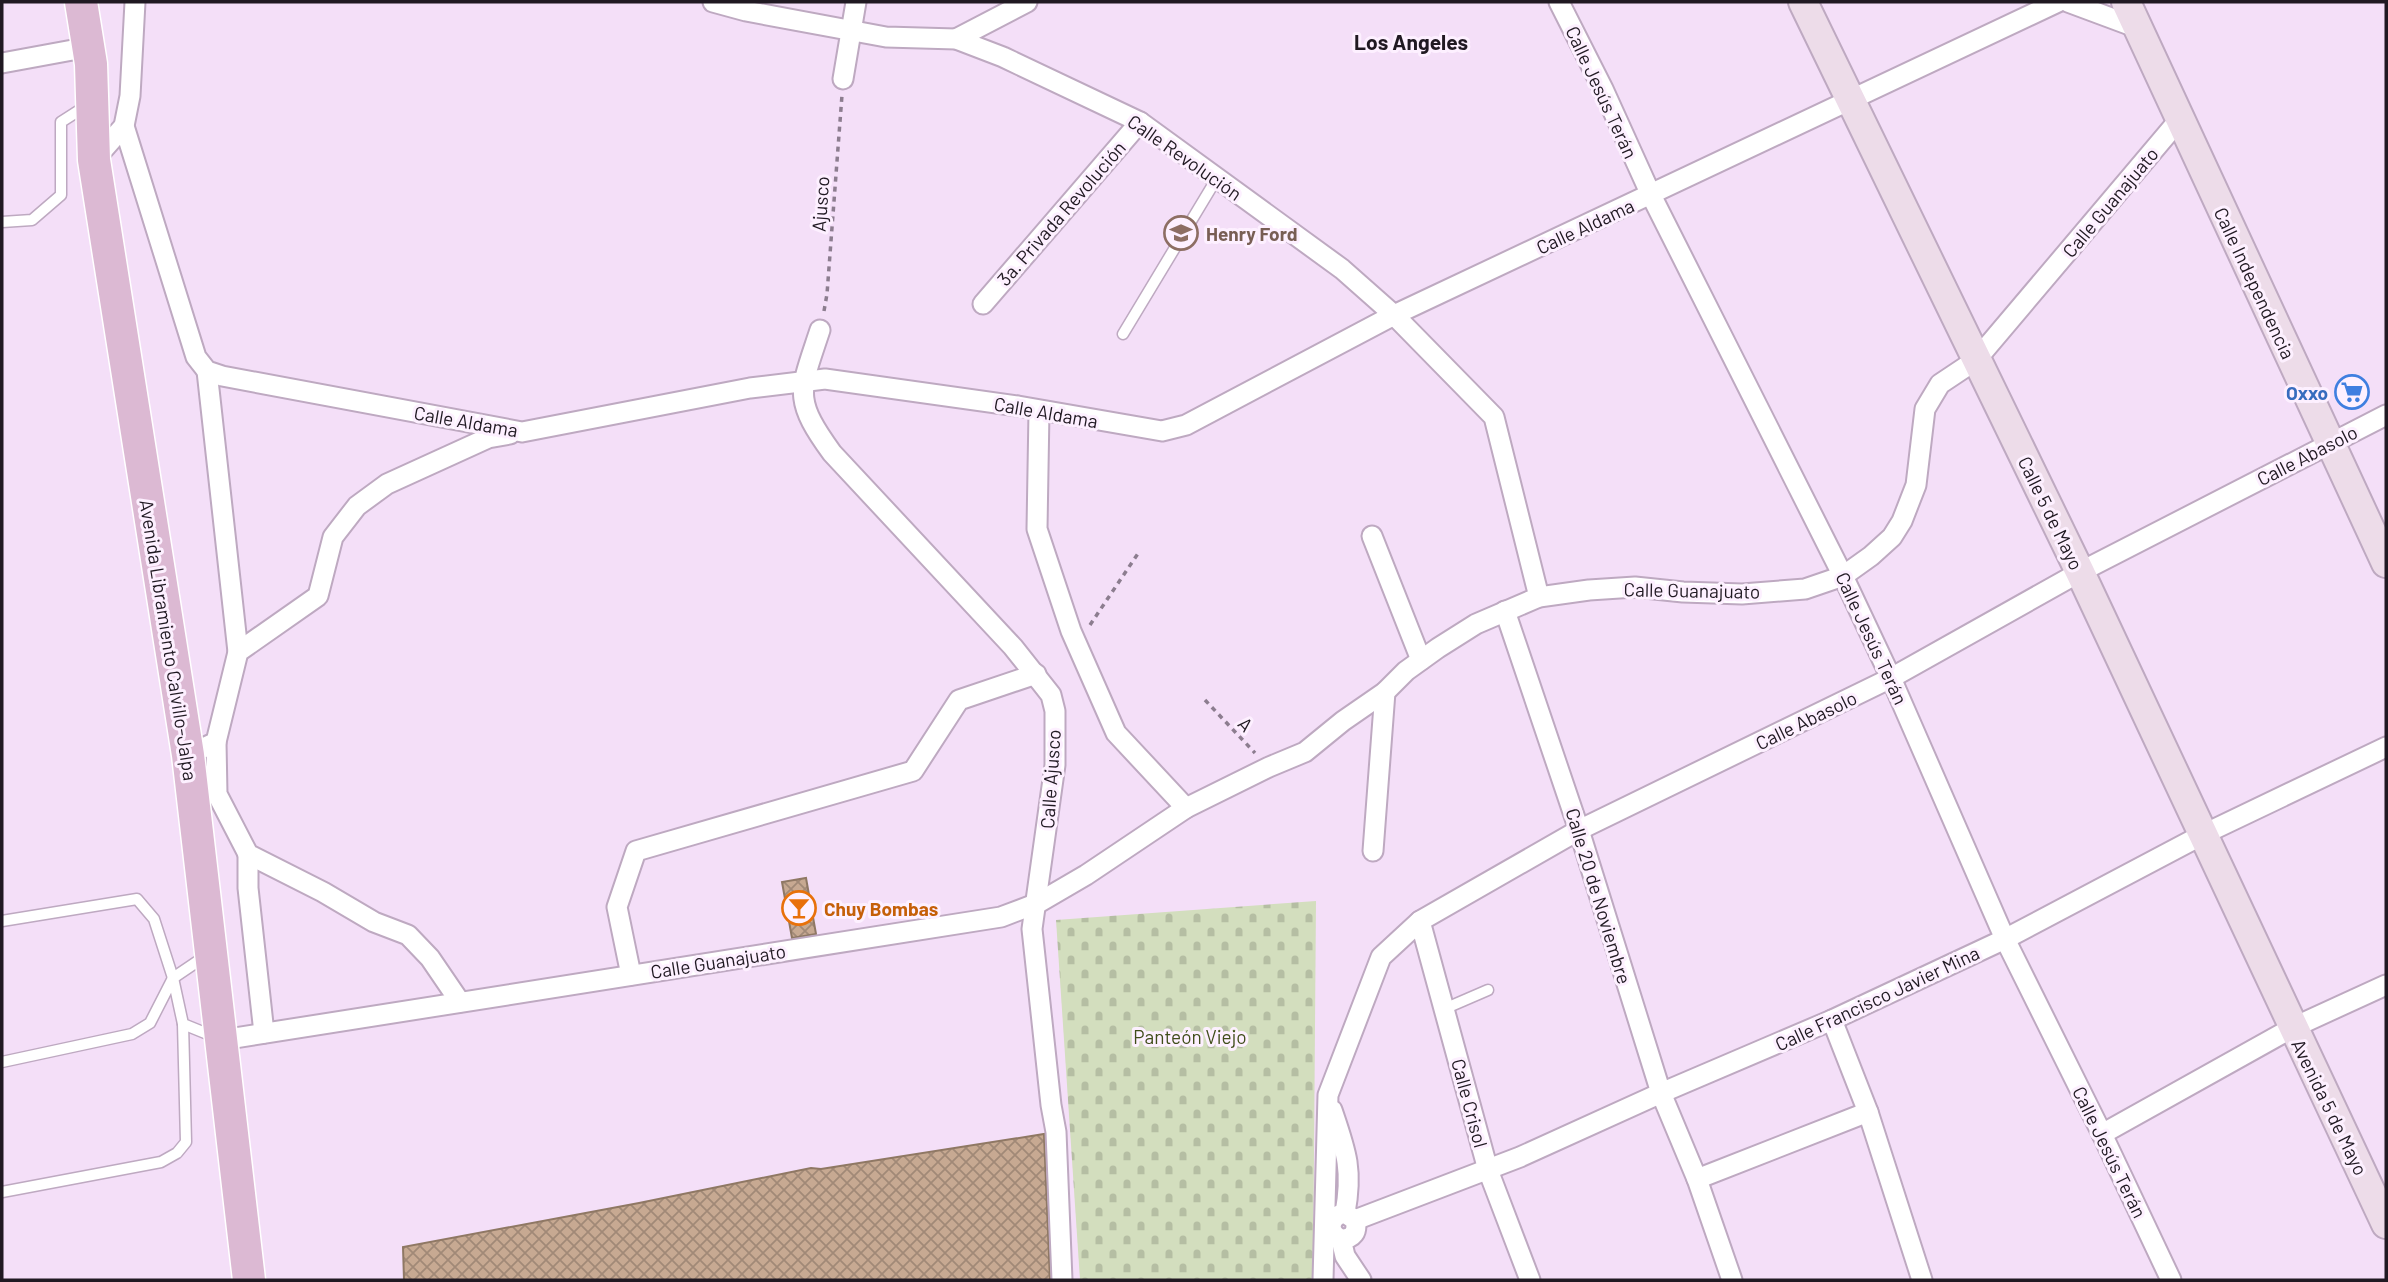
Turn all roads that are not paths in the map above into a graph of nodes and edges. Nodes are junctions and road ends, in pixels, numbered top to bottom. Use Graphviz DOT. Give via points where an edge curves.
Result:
graph roads {
  1 [pos="81,2"];
  2 [pos="135,2"];
  3 [pos="713,2"];
  4 [pos="856,2"];
  5 [pos="1027,2"];
  6 [pos="1559,2"];
  7 [pos="1803,2"];
  8 [pos="2058,2"];
  9 [pos="2068,2"];
  10 [pos="2126,2"];
  11 [pos="748,6"];
  12 [pos="2138,28"];
  13 [pos="852,31"];
  14 [pos="956,39"];
  15 [pos="89,47"];
  16 [pos="2,63"];
  17 [pos="843,79"];
  18 [pos="1850,100"];
  19 [pos="92,102"];
  20 [pos="2179,120"];
  21 [pos="1140,122"];
  22 [pos="124,126"];
  23 [pos="94,160"];
  24 [pos="1217,178"];
  25 [pos="1651,195"];
  26 [pos="2,222"];
  27 [pos="983,304"];
  28 [pos="1394,315"];
  29 [pos="820,330"];
  30 [pos="1123,334"];
  31 [pos="1976,360"];
  32 [pos="207,371"];
  33 [pos="803,381"];
  34 [pos="1039,411"];
  35 [pos="2386,415"];
  36 [pos="522,432"];
  37 [pos="2330,443"];
  38 [pos="1373,536"];
  39 [pos="2386,563"];
  40 [pos="2080,572"];
  41 [pos="1843,576"];
  42 [pos="1539,597"];
  43 [pos="1505,611"];
  44 [pos="238,652"];
  45 [pos="1421,660"];
  46 [pos="1036,674"];
  47 [pos="1891,678"];
  48 [pos="1385,692"];
  49 [pos="216,742"];
  50 [pos="2386,747"];
  51 [pos="188,755"];
  52 [pos="1186,807"];
  53 [pos="1579,830"];
  54 [pos="2202,835"];
  55 [pos="1373,851"];
  56 [pos="248,854"];
  57 [pos="1038,903"];
  58 [pos="2,921"];
  59 [pos="1420,921"];
  60 [pos="2005,939"];
  61 [pos="210,953"];
  62 [pos="631,975"];
  63 [pos="173,978"];
  64 [pos="2386,985"];
  65 [pos="1488,990"];
  66 [pos="460,1002"];
  67 [pos="1444,1009"];
  68 [pos="1832,1020"];
  69 [pos="183,1024"];
  70 [pos="2292,1028"];
  71 [pos="264,1033"];
  72 [pos="222,1040"];
  73 [pos="2,1062"];
  74 [pos="1661,1093"];
  75 [pos="1328,1095"];
  76 [pos="1868,1112"];
  77 [pos="2102,1134"];
  78 [pos="1488,1170"];
  79 [pos="1698,1179"];
  80 [pos="2,1192"];
  81 [pos="1350,1217"];
  82 [pos="2386,1224"];
  83 [pos="1356,1278"];
  84 [pos="250,1280"];
  85 [pos="1062,1280"];
  86 [pos="1323,1280"];
  87 [pos="1530,1280"];
  88 [pos="1732,1280"];
  89 [pos="1922,1280"];
  90 [pos="2171,1280"];
  1 -- 15 [label="main road, Avenida Libramiento Calvillo-Jalpa"];
  2 -- 22 [label="street"];
  3 -- 11 [label="street, Calle Revolución"];
  4 -- 13 [label="street"];
  5 -- 14 [label="street"];
  6 -- 25 [label="street, Calle Jesús Terán"];
  7 -- 18 [label="main road, Calle 5 de Mayo"];
  8 -- 18 [label="street, Calle Aldama"];
  9 -- 12 [label="street"];
  10 -- 12 [label="main road, Calle Independencia"];
  11 -- 13 [label="street, Calle Revolución"];
  12 -- 20 [label="main road, Calle Independencia"];
  13 -- 14 [label="street, Calle Revolución"];
  13 -- 17 [label="street"];
  14 -- 21 [label="street, Calle Revolución"];
  15 -- 16 [label="street"];
  15 -- 19 [label="main road, Avenida Libramiento Calvillo-Jalpa"];
  18 -- 25 [label="street, Calle Aldama"];
  18 -- 31 [label="main road, Calle 5 de Mayo"];
  19 -- 23 [label="main road, Avenida Libramiento Calvillo-Jalpa"];
  19 -- 26 [label="lane" via="61,122 61,195 32,220"];
  20 -- 31 [label="street, Calle Guanajuato"];
  20 -- 37 [label="main road, Calle Independencia"];
  21 -- 24 [label="street, Calle Revolución"];
  21 -- 27 [label="street, 3a. Privada Revolución"];
  22 -- 23 [label="street"];
  22 -- 32 [label="street" via="196,357"];
  23 -- 51 [label="main road, Avenida Libramiento Calvillo-Jalpa"];
  24 -- 28 [label="street, Calle Revolución" via="1342,269"];
  24 -- 30 [label="lane"];
  25 -- 28 [label="street, Calle Aldama"];
  25 -- 41 [label="street, Calle Jesús Terán"];
  28 -- 34 [label="street, Calle Aldama" via="1186,425 1162,431"];
  28 -- 42 [label="street, Calle Revolución" via="1494,416"];
  29 -- 33 [label="street, Calle Ajusco"];
  31 -- 40 [label="main road, Calle 5 de Mayo"];
  31 -- 41 [label="street, Calle Guanajuato" via="1940,384 1925,409 1916,485 1902,521 1892,537"];
  32 -- 36 [label="street, Calle Aldama"];
  32 -- 44 [label="street"];
  33 -- 34 [label="street, Calle Aldama" via="825,379"];
  33 -- 36 [label="street, Calle Aldama"];
  33 -- 46 [label="street, Calle Ajusco" via="803,402 813,427 832,453"];
  34 -- 52 [label="street" via="1037,529 1077,644 1116,733"];
  35 -- 37 [label="street, Calle Abasolo"];
  36 -- 44 [label="street" via="488,438 387,484 358,506 333,537 318,596"];
  37 -- 39 [label="main road, Calle Independencia"];
  37 -- 40 [label="street, Calle Abasolo"];
  38 -- 45 [label="street"];
  40 -- 47 [label="street, Calle Abasolo"];
  40 -- 54 [label="main road, Calle 5 de Mayo"];
  41 -- 42 [label="street, Calle Guanajuato" via="1805,589 1742,594 1635,587"];
  41 -- 47 [label="street, Calle Jesús Terán"];
  42 -- 43 [label="street, Calle Guanajuato"];
  43 -- 45 [label="street, Calle Guanajuato"];
  43 -- 53 [label="street, Calle 20 de Noviembre"];
  44 -- 49 [label="street"];
  45 -- 48 [label="street, Calle Guanajuato"];
  46 -- 57 [label="street, Calle Ajusco" via="1051,695 1055,711 1055,765"];
  46 -- 62 [label="street" via="959,700 913,771 636,851 617,907"];
  47 -- 53 [label="street, Calle Abasolo"];
  47 -- 60 [label="street, Calle Jesús Terán"];
  48 -- 52 [label="street, Calle Guanajuato" via="1305,752"];
  48 -- 55 [label="street"];
  49 -- 51 [label="street"];
  49 -- 56 [label="street" via="217,794"];
  50 -- 54 [label="street, Calle Francisco Javier Mina"];
  51 -- 61 [label="main road, Avenida Libramiento Calvillo-Jalpa"];
  52 -- 57 [label="street, Calle Guanajuato"];
  53 -- 59 [label="street, Calle Abasolo"];
  53 -- 74 [label="street, Calle 20 de Noviembre"];
  54 -- 60 [label="street, Calle Francisco Javier Mina"];
  54 -- 70 [label="main road, Calle 5 de Mayo"];
  56 -- 66 [label="street" via="374,922 408,935"];
  56 -- 71 [label="street"];
  57 -- 62 [label="street, Calle Guanajuato" via="1001,917"];
  57 -- 85 [label="street, Calle Ajusco" via="1032,929 1056,1132"];
  58 -- 63 [label="lane" via="137,899 154,919"];
  59 -- 67 [label="street, Calle Crisol"];
  59 -- 75 [label="street, Calle Abasolo" via="1381,957"];
  60 -- 68 [label="street, Calle Francisco Javier Mina"];
  60 -- 77 [label="street, Calle Jesús Terán"];
  61 -- 63 [label="lane"];
  61 -- 72 [label="main road, Avenida Libramiento Calvillo-Jalpa"];
  62 -- 66 [label="street, Calle Guanajuato"];
  63 -- 69 [label="lane"];
  63 -- 73 [label="lane" via="150,1023 132,1034"];
  64 -- 70 [label="street"];
  65 -- 67 [label="lane"];
  66 -- 71 [label="street, Calle Guanajuato"];
  67 -- 78 [label="street, Calle Crisol"];
  68 -- 74 [label="street, Calle Francisco Javier Mina"];
  68 -- 76 [label="street"];
  69 -- 72 [label="lane"];
  69 -- 80 [label="lane" via="186,1142 177,1153 161,1162"];
  70 -- 77 [label="street"];
  70 -- 82 [label="main road, Avenida 5 de Mayo"];
  71 -- 72 [label="street, Calle Guanajuato"];
  72 -- 84 [label="main road, Avenida Libramiento Calvillo-Jalpa"];
  74 -- 78 [label="street, Calle Francisco Javier Mina"];
  74 -- 79 [label="street, Calle 20 de Noviembre"];
  75 -- 81 [label="street" via="1346,1150"];
  75 -- 86 [label="street"];
  76 -- 79 [label="street"];
  76 -- 89 [label="street"];
  77 -- 90 [label="street, Calle Jesús Terán"];
  78 -- 81 [label="street, Calle Francisco Javier Mina"];
  78 -- 87 [label="street, Calle Crisol"];
  79 -- 88 [label="street, Calle 20 de Noviembre"];
  81 -- 83 [label="street" via="1357,1227 1348,1239 1341,1239"];
}
